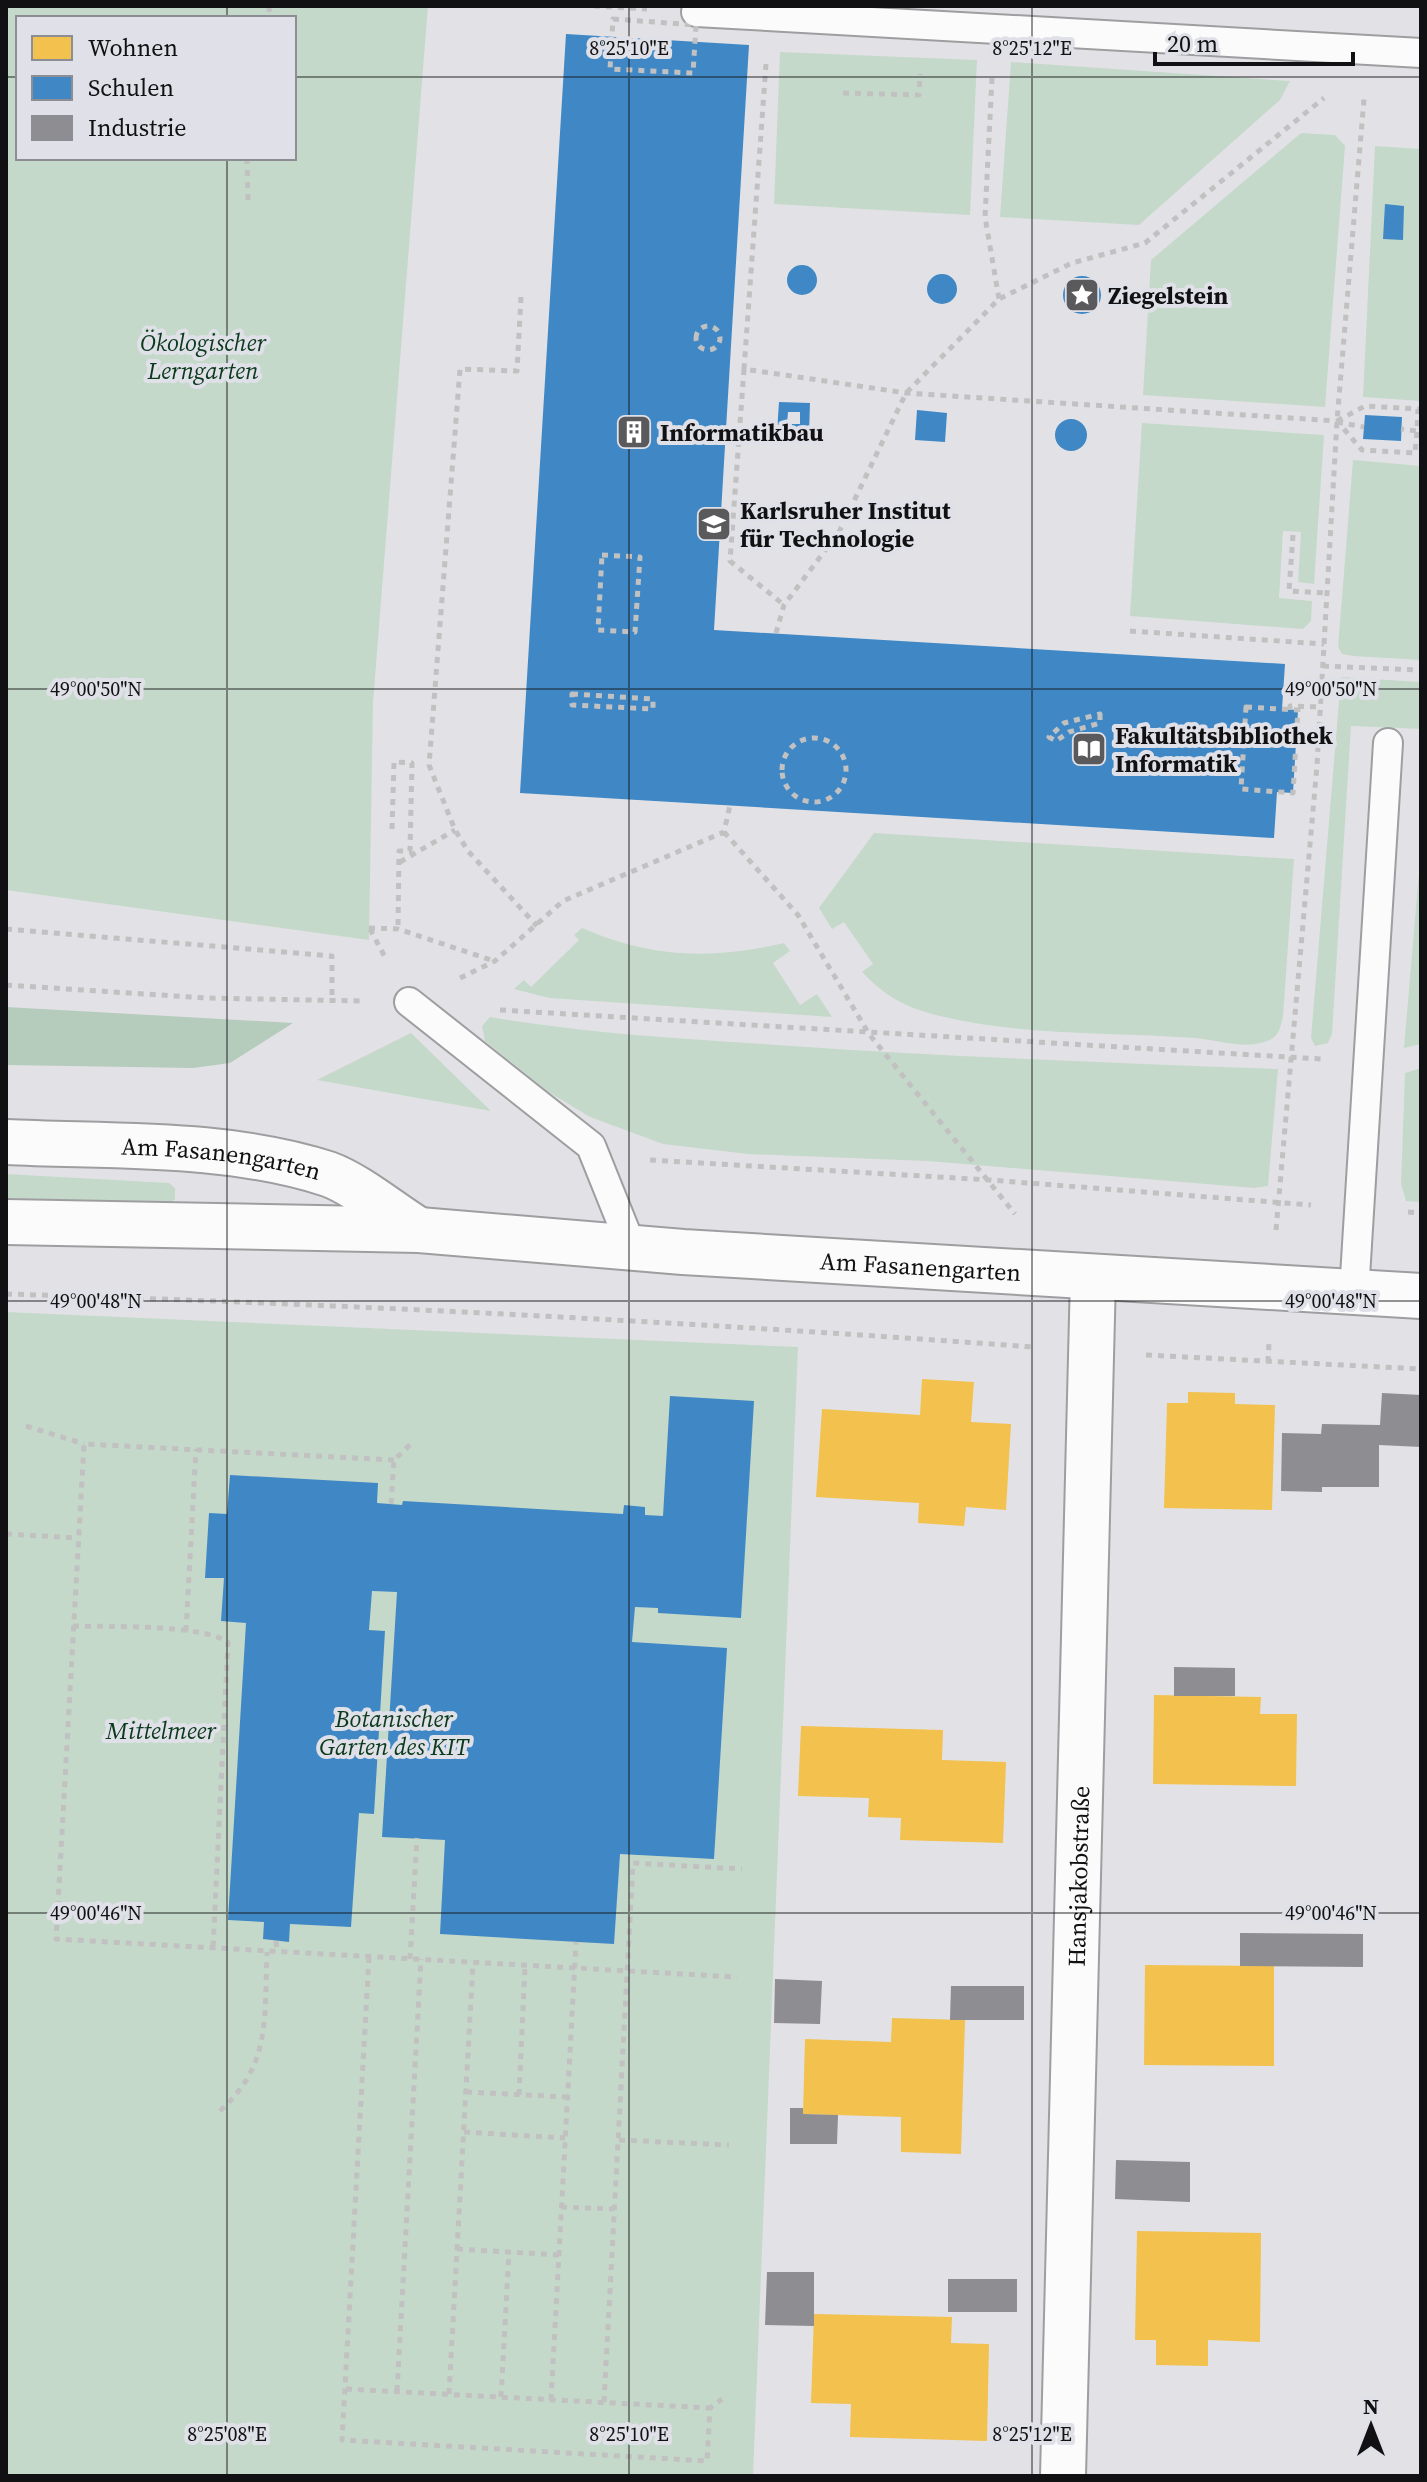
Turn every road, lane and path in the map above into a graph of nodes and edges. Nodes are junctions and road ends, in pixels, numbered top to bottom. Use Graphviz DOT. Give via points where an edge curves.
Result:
graph roads {
  1 [pos="696,12"];
  2 [pos="769,16"];
  3 [pos="995,29"];
  4 [pos="611,36"];
  5 [pos="1368,50"];
  6 [pos="1421,53"];
  7 [pos="843,93"];
  8 [pos="906,95"];
  9 [pos="247,160"];
  10 [pos="248,201"];
  11 [pos="521,297"];
  12 [pos="999,299"];
  13 [pos="701,328"];
  14 [pos="744,369"];
  15 [pos="906,393"];
  16 [pos="1337,421"];
  17 [pos="1364,427"];
  18 [pos="1401,429"];
  19 [pos="1419,432"];
  20 [pos="1293,535"];
  21 [pos="602,555"];
  22 [pos="1327,593"];
  23 [pos="784,605"];
  24 [pos="1130,631"];
  25 [pos="776,633"];
  26 [pos="1324,644"];
  27 [pos="1323,666"];
  28 [pos="1421,670"];
  29 [pos="572,705"];
  30 [pos="1320,707"];
  31 [pos="1290,710"];
  32 [pos="1049,737"];
  33 [pos="820,739"];
  34 [pos="1388,743"];
  35 [pos="730,805"];
  36 [pos="392,829"];
  37 [pos="455,830"];
  38 [pos="724,832"];
  39 [pos="399,862"];
  40 [pos="537,926"];
  41 [pos="369,928"];
  42 [pos="6,929"];
  43 [pos="398,929"];
  44 [pos="495,961"];
  45 [pos="6,985"];
  46 [pos="332,1001"];
  47 [pos="409,1002"];
  48 [pos="869,1034"];
  49 [pos="1288,1058"];
  50 [pos="1367,1060"];
  51 [pos="6,1142"];
  52 [pos="591,1146"];
  53 [pos="990,1180"];
  54 [pos="1277,1204"];
  55 [pos="1359,1208"];
  56 [pos="1421,1213"];
  57 [pos="6,1222"];
  58 [pos="419,1230"];
  59 [pos="632,1248"];
  60 [pos="1077,1277"];
  61 [pos="1273,1287"];
  62 [pos="1354,1293"];
  63 [pos="6,1294"];
  64 [pos="1421,1296"];
  65 [pos="1090,1351"];
  66 [pos="1268,1362"];
  67 [pos="1421,1369"];
  68 [pos="26,1426"];
  69 [pos="413,1442"];
  70 [pos="84,1444"];
  71 [pos="196,1449"];
  72 [pos="394,1460"];
  73 [pos="391,1504"];
  74 [pos="6,1534"];
  75 [pos="78,1538"];
  76 [pos="73,1626"];
  77 [pos="186,1631"];
  78 [pos="417,1838"];
  79 [pos="742,1869"];
  80 [pos="276,1941"];
  81 [pos="576,1942"];
  82 [pos="213,1948"];
  83 [pos="267,1952"];
  84 [pos="277,1952"];
  85 [pos="369,1957"];
  86 [pos="410,1959"];
  87 [pos="421,1959"];
  88 [pos="473,1963"];
  89 [pos="525,1966"];
  90 [pos="574,1968"];
  91 [pos="627,1971"];
  92 [pos="737,1977"];
  93 [pos="466,2092"];
  94 [pos="519,2095"];
  95 [pos="567,2097"];
  96 [pos="220,2111"];
  97 [pos="464,2132"];
  98 [pos="565,2138"];
  99 [pos="619,2140"];
  100 [pos="729,2145"];
  101 [pos="561,2207"];
  102 [pos="614,2209"];
  103 [pos="457,2249"];
  104 [pos="509,2252"];
  105 [pos="559,2255"];
  106 [pos="346,2389"];
  107 [pos="397,2391"];
  108 [pos="449,2394"];
  109 [pos="501,2397"];
  110 [pos="722,2399"];
  111 [pos="551,2400"];
  112 [pos="604,2402"];
  113 [pos="710,2408"];
  114 [pos="1063,2476"];
  1 -- 2 [label="lane"];
  2 -- 3 [label="lane"];
  2 -- 14 [label="path"];
  3 -- 5 [label="lane"];
  3 -- 12 [label="path" via="985,217"];
  4 -- 4 [label="path" via="613,19 696,25 693,73 610,69"];
  5 -- 6 [label="lane"];
  5 -- 12 [label="path" via="1330,94 1145,243 1072,263"];
  5 -- 16 [label="path"];
  7 -- 8 [label="path"];
  9 -- 10 [label="path"];
  11 -- 37 [label="path" via="517,371 460,369 429,765"];
  12 -- 15 [label="path"];
  13 -- 13 [label="path" via="719,331 716,348 700,349 696,339"];
  14 -- 15 [label="path"];
  14 -- 23 [label="path" via="730,561"];
  15 -- 16 [label="path"];
  15 -- 23 [label="path" via="839,532"];
  16 -- 17 [label="path"];
  16 -- 19 [label="path" via="1365,406 1418,409"];
  16 -- 19 [label="path" via="1362,450 1415,453"];
  16 -- 22 [label="path"];
  18 -- 19 [label="path"];
  20 -- 22 [label="path" via="1289,591"];
  21 -- 21 [label="path" via="598,630 635,632 640,557"];
  22 -- 26 [label="path"];
  23 -- 25 [label="path"];
  24 -- 26 [label="path"];
  26 -- 27 [label="path"];
  27 -- 28 [label="path"];
  27 -- 30 [label="path"];
  29 -- 29 [label="path" via="572,694 653,699 653,709"];
  30 -- 31 [label="path"];
  30 -- 49 [label="path"];
  31 -- 31 [label="path" via="1298,710 1293,793 1241,789 1246,707"];
  32 -- 32 [label="path" via="1056,741 1100,723 1100,714 1064,723"];
  33 -- 33 [label="path" via="803,739 783,761 785,785 807,802 820,802 845,783 843,754"];
  34 -- 50 [label="lane"];
  35 -- 38 [label="path"];
  36 -- 39 [label="path" via="394,762 412,763 410,851 399,851"];
  37 -- 39 [label="path"];
  37 -- 40 [label="path"];
  38 -- 40 [label="path" via="563,901"];
  38 -- 48 [label="path" via="798,915"];
  39 -- 43 [label="path"];
  40 -- 44 [label="path"];
  41 -- 43 [label="path"];
  42 -- 46 [label="path" via="332,956"];
  43 -- 44 [label="path"];
  44 -- 47 [label="path"];
  45 -- 46 [label="path"];
  46 -- 47 [label="path"];
  47 -- 48 [label="path"];
  47 -- 52 [label="lane"];
  48 -- 49 [label="path"];
  48 -- 53 [label="path"];
  49 -- 50 [label="path"];
  49 -- 54 [label="path"];
  50 -- 55 [label="lane"];
  51 -- 58 [label="street, Am Fasanengarten" via="253,1158 330,1175"];
  52 -- 53 [label="path" via="665,1164"];
  52 -- 59 [label="lane"];
  53 -- 54 [label="path"];
  53 -- 60 [label="path"];
  54 -- 55 [label="path"];
  54 -- 61 [label="path"];
  55 -- 56 [label="path"];
  55 -- 62 [label="lane"];
  57 -- 58 [label="street, Am Fasanengarten"];
  58 -- 59 [label="street, Am Fasanengarten"];
  59 -- 60 [label="street, Am Fasanengarten"];
  60 -- 61 [label="street, Am Fasanengarten"];
  60 -- 65 [label="street, Hansjakobstraße"];
  61 -- 62 [label="street, Am Fasanengarten"];
  61 -- 66 [label="path"];
  62 -- 64 [label="street, Am Fasanengarten"];
  63 -- 65 [label="path" via="779,1328"];
  65 -- 66 [label="path"];
  65 -- 114 [label="street, Hansjakobstraße"];
  66 -- 67 [label="path"];
  68 -- 70 [label="path"];
  69 -- 72 [label="path"];
  70 -- 71 [label="path"];
  70 -- 75 [label="path"];
  71 -- 72 [label="path"];
  71 -- 77 [label="path"];
  72 -- 73 [label="path"];
  74 -- 75 [label="path"];
  75 -- 76 [label="path"];
  76 -- 77 [label="path"];
  76 -- 82 [label="path" via="56,1939"];
  77 -- 82 [label="path" via="218,1635 228,1642 230,1652"];
  78 -- 86 [label="path"];
  79 -- 91 [label="path" via="633,1863"];
  80 -- 84 [label="path"];
  81 -- 90 [label="path"];
  82 -- 83 [label="path"];
  83 -- 84 [label="path"];
  83 -- 96 [label="path" via="256,2068 242,2092"];
  84 -- 85 [label="path"];
  85 -- 86 [label="path"];
  85 -- 106 [label="path"];
  86 -- 87 [label="path"];
  87 -- 88 [label="path"];
  87 -- 107 [label="path"];
  88 -- 89 [label="path"];
  88 -- 93 [label="path"];
  89 -- 90 [label="path"];
  89 -- 94 [label="path"];
  90 -- 91 [label="path"];
  90 -- 95 [label="path"];
  91 -- 92 [label="path"];
  91 -- 99 [label="path"];
  93 -- 94 [label="path"];
  93 -- 97 [label="path"];
  94 -- 95 [label="path"];
  95 -- 98 [label="path"];
  97 -- 98 [label="path"];
  97 -- 103 [label="path"];
  98 -- 101 [label="path"];
  99 -- 100 [label="path"];
  99 -- 102 [label="path"];
  101 -- 102 [label="path"];
  101 -- 105 [label="path"];
  102 -- 112 [label="path"];
  103 -- 104 [label="path"];
  103 -- 108 [label="path"];
  104 -- 105 [label="path"];
  104 -- 109 [label="path"];
  105 -- 111 [label="path"];
  106 -- 107 [label="path"];
  106 -- 113 [label="path" via="342,2440 707,2461"];
  107 -- 108 [label="path"];
  108 -- 109 [label="path"];
  109 -- 111 [label="path"];
  110 -- 113 [label="path"];
  111 -- 112 [label="path"];
  112 -- 113 [label="path"];
}
